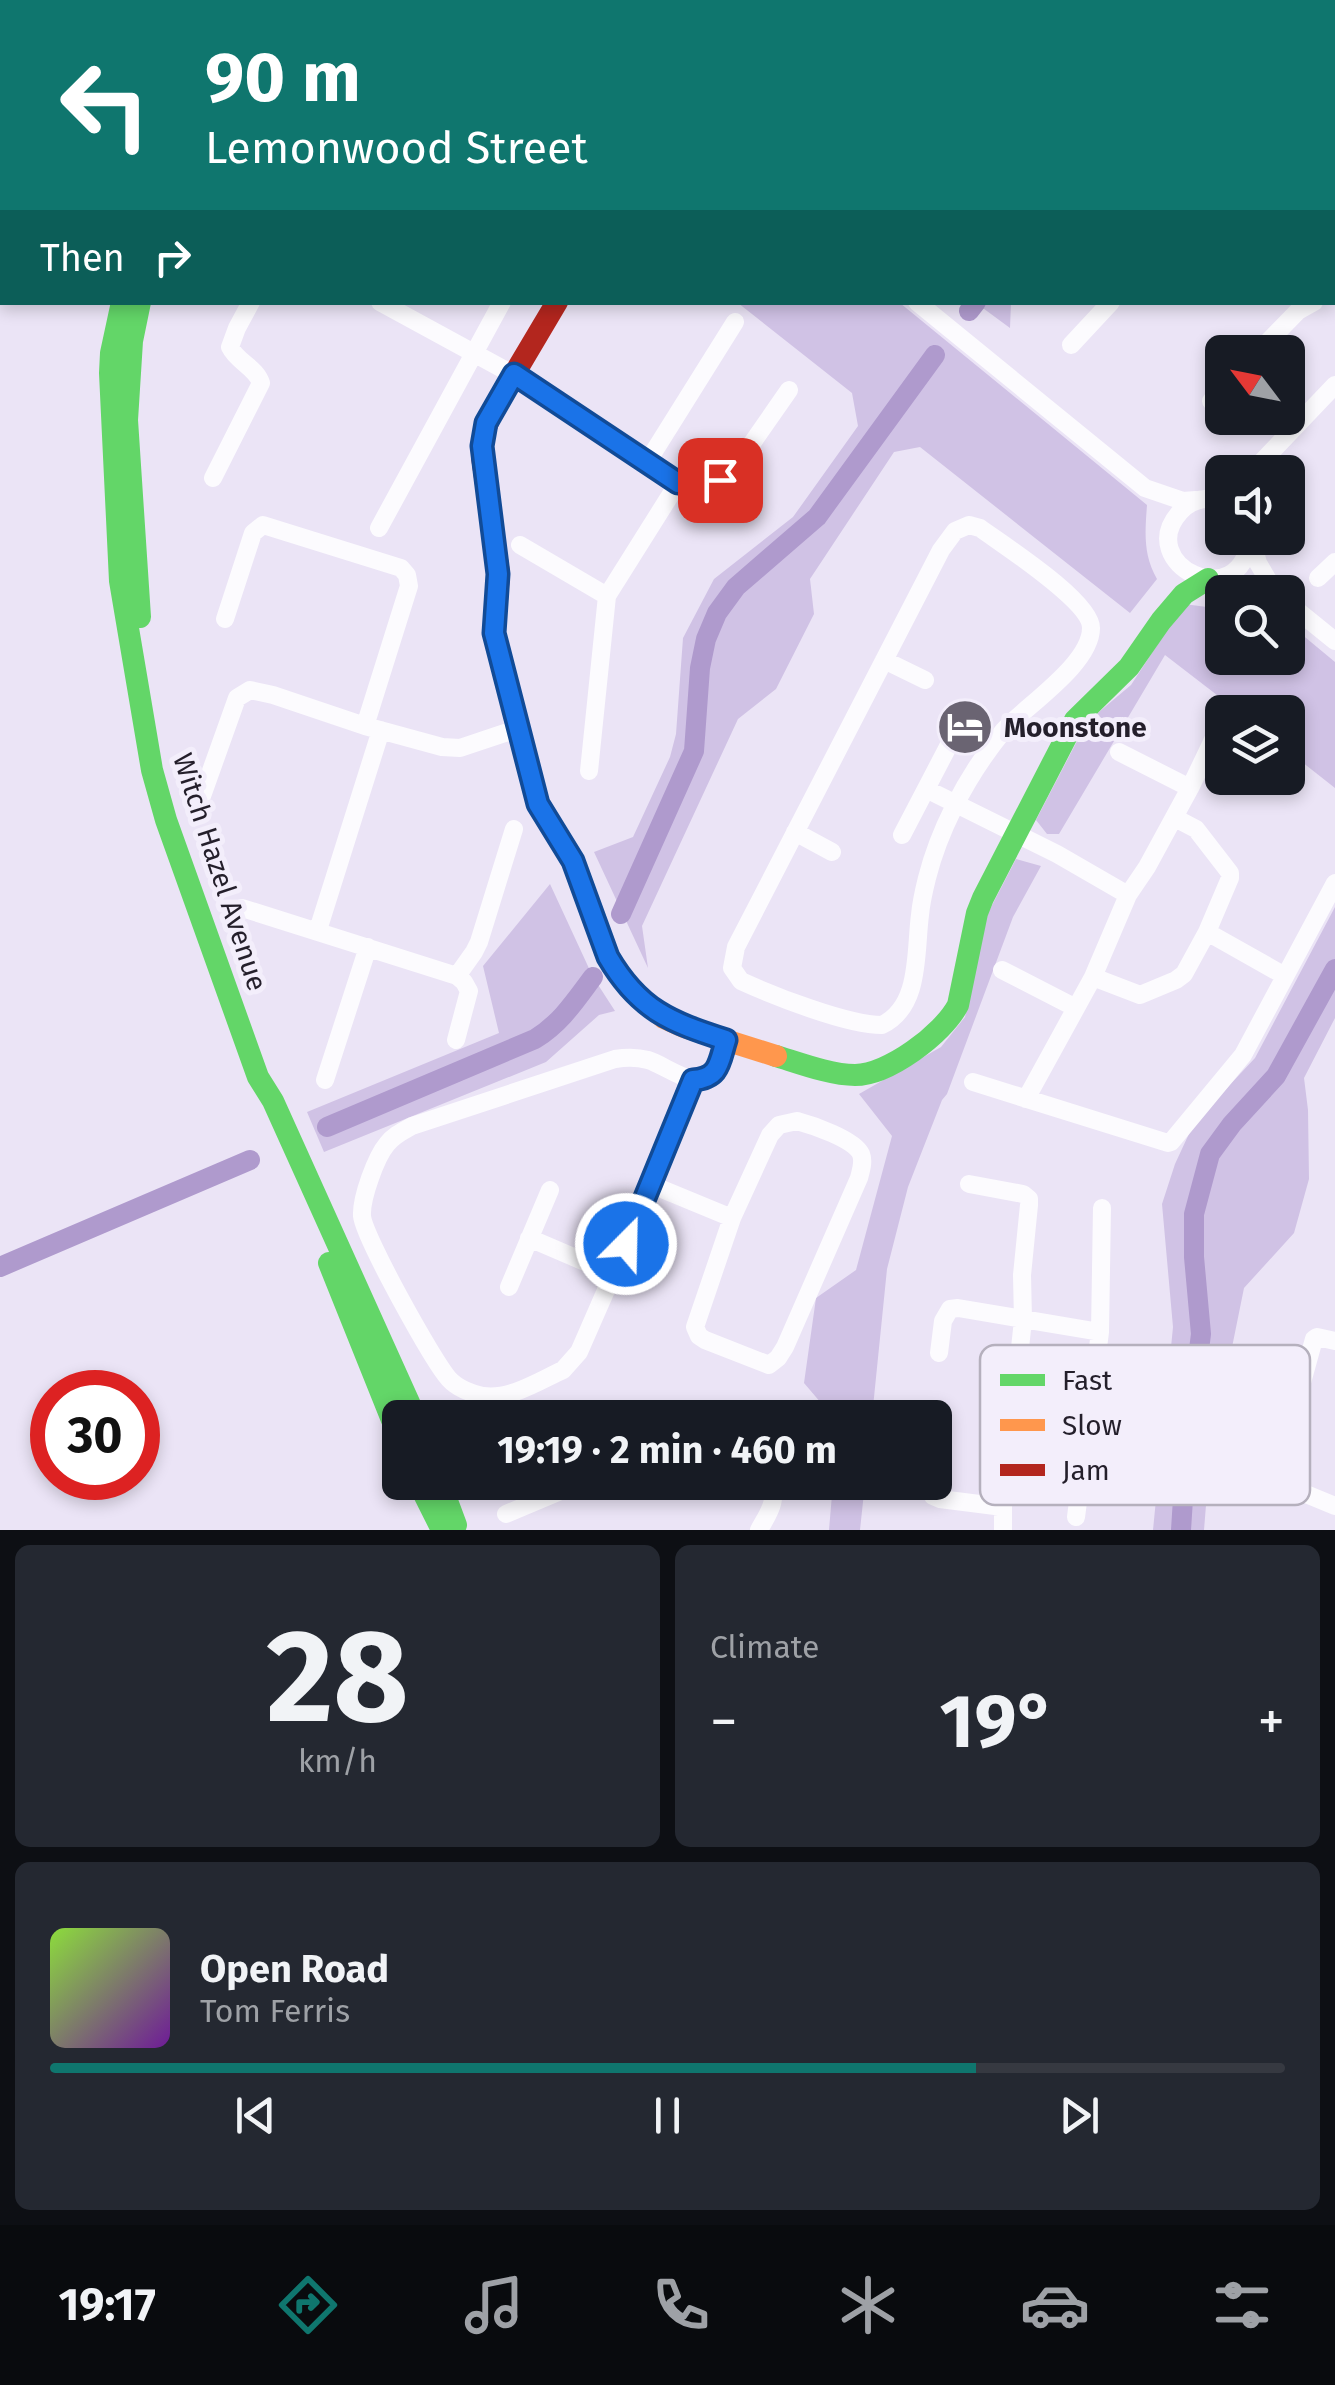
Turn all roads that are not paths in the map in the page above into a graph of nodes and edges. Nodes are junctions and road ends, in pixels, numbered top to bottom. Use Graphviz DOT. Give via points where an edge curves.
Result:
graph roads {
  1 [pos="121,305"];
  2 [pos="139,305"];
  3 [pos="249,305"];
  4 [pos="386,305"];
  5 [pos="500,305"];
  6 [pos="555,305"];
  7 [pos="921,305"];
  8 [pos="1108,305"];
  9 [pos="1308,305"];
  10 [pos="735,322"];
  11 [pos="1274,335"];
  12 [pos="1072,344"];
  13 [pos="474,353"];
  14 [pos="514,374"];
  15 [pos="1335,385"];
  16 [pos="789,390"];
  17 [pos="1335,400"];
  18 [pos="1268,455"];
  19 [pos="1283,455"];
  20 [pos="648,461"];
  21 [pos="213,478"];
  22 [pos="678,483"];
  23 [pos="1146,488"];
  24 [pos="1205,499"];
  25 [pos="1205,501"];
  26 [pos="378,528"];
  27 [pos="1169,534"];
  28 [pos="520,545"];
  29 [pos="1246,555"];
  30 [pos="1176,561"];
  31 [pos="1335,562"];
  32 [pos="1224,575"];
  33 [pos="1205,578"];
  34 [pos="1318,578"];
  35 [pos="1205,583"];
  36 [pos="607,596"];
  37 [pos="1305,617"];
  38 [pos="225,618"];
  39 [pos="1161,621"];
  40 [pos="1335,642"];
  41 [pos="884,660"];
  42 [pos="924,680"];
  43 [pos="139,682"];
  44 [pos="373,728"];
  45 [pos="517,729"];
  46 [pos="951,741"];
  47 [pos="1119,752"];
  48 [pos="1205,757"];
  49 [pos="589,771"];
  50 [pos="1190,788"];
  51 [pos="926,789"];
  52 [pos="202,796"];
  53 [pos="956,804"];
  54 [pos="1175,818"];
  55 [pos="514,830"];
  56 [pos="795,832"];
  57 [pos="1015,833"];
  58 [pos="902,835"];
  59 [pos="832,852"];
  60 [pos="1335,883"];
  61 [pos="1128,896"];
  62 [pos="242,908"];
  63 [pos="318,930"];
  64 [pos="1206,932"];
  65 [pos="368,947"];
  66 [pos="1002,970"];
  67 [pos="457,976"];
  68 [pos="1285,976"];
  69 [pos="1093,977"];
  70 [pos="1076,1008"];
  71 [pos="456,1040"];
  72 [pos="726,1040"];
  73 [pos="258,1077"];
  74 [pos="326,1080"];
  75 [pos="693,1080"];
  76 [pos="973,1082"];
  77 [pos="1026,1099"];
  78 [pos="969,1184"];
  79 [pos="652,1186"];
  80 [pos="550,1190"];
  81 [pos="1102,1208"];
  82 [pos="732,1218"];
  83 [pos="529,1238"];
  84 [pos="614,1274"];
  85 [pos="509,1286"];
  86 [pos="1023,1320"];
  87 [pos="1100,1332"];
  88 [pos="1335,1340"];
  89 [pos="1020,1345"];
  90 [pos="1098,1345"];
  91 [pos="1310,1353"];
  92 [pos="939,1354"];
  93 [pos="384,1400"];
  94 [pos="408,1400"];
  95 [pos="1310,1496"];
  96 [pos="427,1500"];
  97 [pos="447,1500"];
  98 [pos="539,1500"];
  99 [pos="772,1500"];
  100 [pos="940,1500"];
  101 [pos="980,1504"];
  102 [pos="986,1505"];
  103 [pos="1078,1505"];
  104 [pos="1335,1506"];
  105 [pos="1004,1507"];
  106 [pos="506,1514"];
  107 [pos="1076,1518"];
  108 [pos="442,1530"];
  109 [pos="458,1530"];
  110 [pos="759,1530"];
  111 [pos="1003,1530"];
  1 -- 43 [label="street, Witch Hazel Avenue" via="110,404 118,553"];
  2 -- 43 [label="street, Witch Hazel Avenue" via="128,356"];
  3 -- 21 [label="street" via="230,348 261,383"];
  4 -- 13 [label="street"];
  5 -- 13 [label="street"];
  6 -- 14 [label="street"];
  7 -- 23 [label="street"];
  8 -- 12 [label="street"];
  9 -- 11 [label="street"];
  10 -- 20 [label="street"];
  13 -- 14 [label="street"];
  13 -- 26 [label="street"];
  14 -- 20 [label="street"];
  14 -- 45 [label="street" via="486,423 482,456 498,574 494,633"];
  15 -- 18 [label="street"];
  16 -- 22 [label="street" via="725,478"];
  17 -- 19 [label="street"];
  20 -- 22 [label="street"];
  22 -- 36 [label="street"];
  23 -- 24 [label="street" via="1183,502"];
  23 -- 27 [label="street"];
  25 -- 27 [label="street" via="1183,508"];
  27 -- 30 [label="street"];
  28 -- 36 [label="street"];
  29 -- 32 [label="street"];
  30 -- 33 [label="street"];
  30 -- 39 [label="street"];
  31 -- 34 [label="street"];
  35 -- 39 [label="street" via="1184,594"];
  36 -- 49 [label="street"];
  37 -- 40 [label="street"];
  38 -- 44 [label="street" via="253,533 263,525 404,571 409,586"];
  39 -- 57 [label="street" via="1129,666 1075,720"];
  41 -- 42 [label="street"];
  41 -- 53 [label="street" via="949,537 969,525 1068,593 1091,621 1089,642 1075,662 1005,730"];
  41 -- 56 [label="street"];
  43 -- 73 [label="street, Witch Hazel Avenue" via="166,820"];
  44 -- 45 [label="street" via="453,748"];
  44 -- 52 [label="street" via="245,692 236,698"];
  44 -- 63 [label="street"];
  45 -- 72 [label="street" via="538,804 573,861 617,972 664,1018"];
  46 -- 51 [label="street"];
  47 -- 50 [label="street"];
  48 -- 50 [label="street"];
  50 -- 54 [label="street"];
  51 -- 53 [label="street"];
  51 -- 58 [label="street"];
  53 -- 56 [label="street" via="927,876 910,990 882,1025 817,1010 734,974 736,947"];
  53 -- 57 [label="street"];
  54 -- 61 [label="street"];
  54 -- 64 [label="street" via="1196,829 1230,873"];
  55 -- 67 [label="street" via="479,942"];
  56 -- 59 [label="street"];
  57 -- 61 [label="street"];
  57 -- 72 [label="street" via="977,913 958,1005 932,1038 882,1068 852,1075"];
  60 -- 68 [label="street"];
  61 -- 69 [label="street"];
  62 -- 63 [label="street"];
  63 -- 65 [label="street"];
  64 -- 68 [label="street"];
  64 -- 69 [label="street" via="1184,974 1140,995"];
  65 -- 67 [label="street"];
  65 -- 74 [label="street"];
  66 -- 70 [label="street"];
  67 -- 71 [label="street" via="469,991"];
  68 -- 77 [label="street" via="1243,1055 1171,1142"];
  69 -- 70 [label="street"];
  70 -- 77 [label="street"];
  72 -- 75 [label="street" via="715,1072"];
  73 -- 93 [label="street, Witch Hazel Avenue" via="262,1105"];
  73 -- 94 [label="street, Witch Hazel Avenue"];
  75 -- 79 [label="street"];
  75 -- 84 [label="street" via="648,1060 616,1059 412,1126 385,1146 364,1195 363,1223 386,1270 438,1365 470,1392 502,1396 563,1370 579,1352"];
  76 -- 77 [label="street"];
  78 -- 86 [label="street" via="1029,1199"];
  79 -- 82 [label="street"];
  79 -- 84 [label="street"];
  80 -- 83 [label="street"];
  81 -- 87 [label="street"];
  82 -- 82 [label="street" via="779,1125 810,1125 860,1152 860,1178 785,1347 769,1365 705,1340 695,1326"];
  83 -- 84 [label="street"];
  83 -- 85 [label="street"];
  86 -- 87 [label="street"];
  86 -- 89 [label="street"];
  86 -- 92 [label="street" via="950,1309"];
  87 -- 90 [label="street"];
  88 -- 91 [label="street" via="1317,1337"];
  95 -- 104 [label="street"];
  96 -- 108 [label="street"];
  97 -- 109 [label="street"];
  98 -- 106 [label="street"];
  99 -- 110 [label="street"];
  100 -- 101 [label="street"];
  102 -- 105 [label="street"];
  103 -- 107 [label="street"];
  105 -- 111 [label="street"];
}
